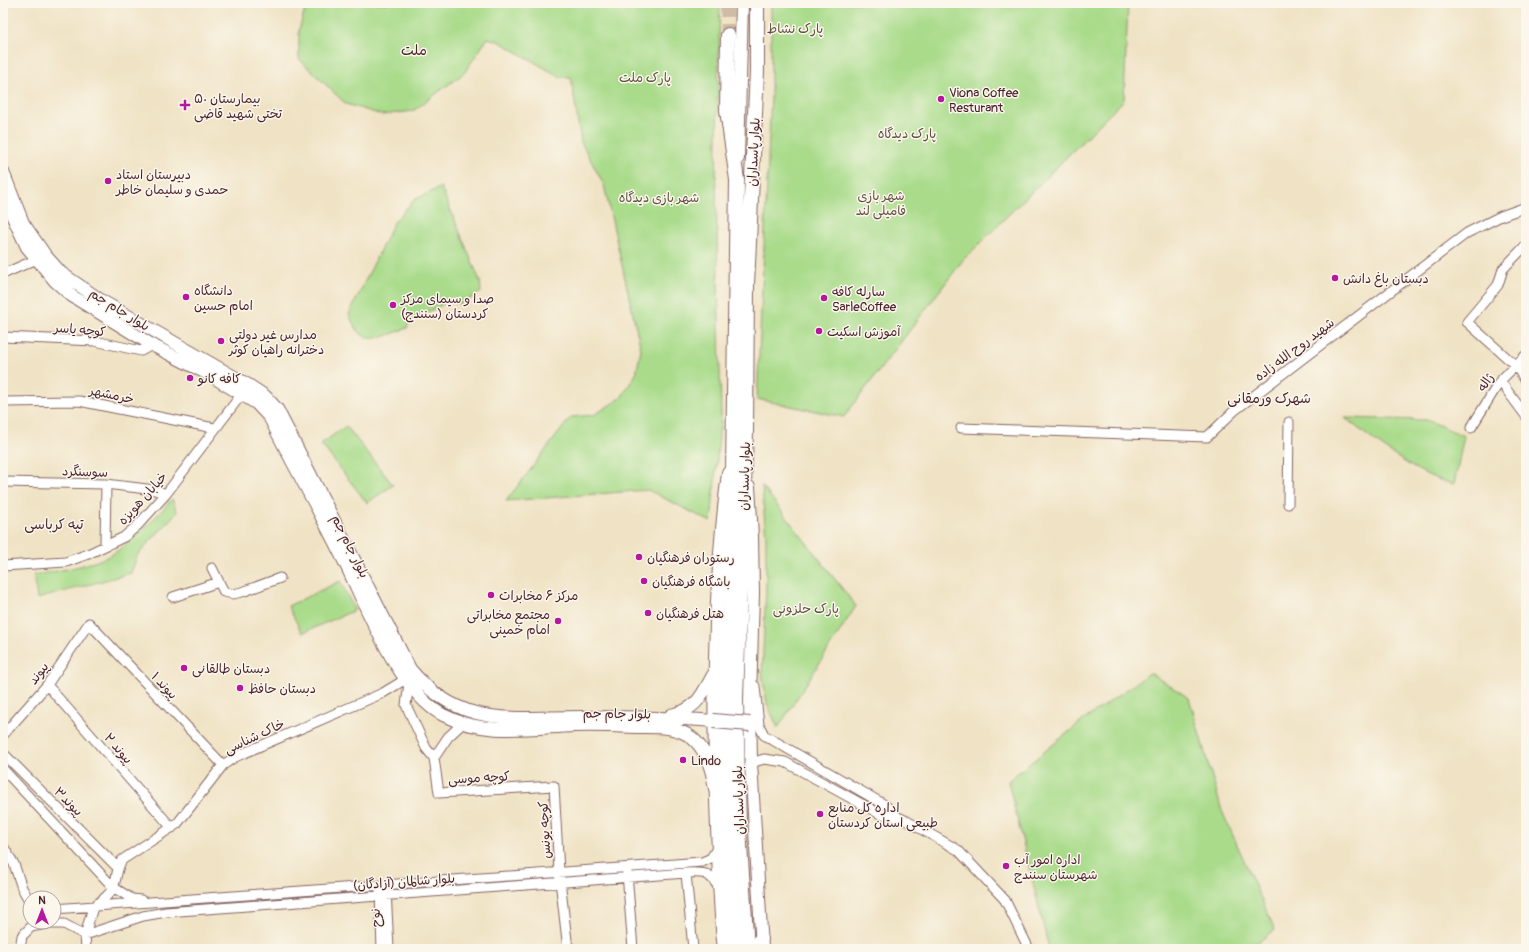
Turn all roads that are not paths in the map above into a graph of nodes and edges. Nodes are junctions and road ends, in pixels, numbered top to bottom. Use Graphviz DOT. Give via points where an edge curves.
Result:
graph roads {
  1 [pos="742,3"];
  2 [pos="757,3"];
  3 [pos="728,36"];
  4 [pos="3,172"];
  5 [pos="738,180"];
  6 [pos="3,196"];
  7 [pos="1526,207"];
  8 [pos="7,217"];
  9 [pos="1526,245"];
  10 [pos="37,259"];
  11 [pos="3,274"];
  12 [pos="3,337"];
  13 [pos="152,345"];
  14 [pos="1526,355"];
  15 [pos="1515,365"];
  16 [pos="1500,381"];
  17 [pos="1526,381"];
  18 [pos="241,394"];
  19 [pos="3,402"];
  20 [pos="1526,416"];
  21 [pos="1289,422"];
  22 [pos="214,428"];
  23 [pos="961,428"];
  24 [pos="1471,428"];
  25 [pos="739,432"];
  26 [pos="3,482"];
  27 [pos="106,484"];
  28 [pos="166,494"];
  29 [pos="1288,504"];
  30 [pos="105,546"];
  31 [pos="3,566"];
  32 [pos="212,568"];
  33 [pos="280,578"];
  34 [pos="219,582"];
  35 [pos="173,597"];
  36 [pos="89,623"];
  37 [pos="750,670"];
  38 [pos="714,672"];
  39 [pos="407,681"];
  40 [pos="47,684"];
  41 [pos="657,718"];
  42 [pos="713,721"];
  43 [pos="463,723"];
  44 [pos="525,724"];
  45 [pos="750,724"];
  46 [pos="3,735"];
  47 [pos="3,753"];
  48 [pos="434,758"];
  49 [pos="751,763"];
  50 [pos="223,765"];
  51 [pos="3,769"];
  52 [pos="826,771"];
  53 [pos="821,781"];
  54 [pos="554,786"];
  55 [pos="715,789"];
  56 [pos="898,818"];
  57 [pos="172,828"];
  58 [pos="3,846"];
  59 [pos="718,847"];
  60 [pos="117,867"];
  61 [pos="626,868"];
  62 [pos="559,872"];
  63 [pos="686,873"];
  64 [pos="627,878"];
  65 [pos="560,883"];
  66 [pos="383,885"];
  67 [pos="113,887"];
  68 [pos="720,889"];
  69 [pos="23,890"];
  70 [pos="272,893"];
  71 [pos="383,896"];
  72 [pos="148,901"];
  73 [pos="272,904"];
  74 [pos="93,907"];
  75 [pos="62,909"];
  76 [pos="85,935"];
  77 [pos="758,946"];
  78 [pos="728,948"];
  79 [pos="20,949"];
  80 [pos="86,949"];
  81 [pos="382,949"];
  82 [pos="389,949"];
  83 [pos="568,949"];
  84 [pos="633,949"];
  85 [pos="693,949"];
  86 [pos="747,949"];
  87 [pos="1029,949"];
  1 -- 5 [label="main road, بلوار پاسداران"];
  2 -- 25 [label="main road, بلوار پاسداران" via="757,71"];
  3 -- 5 [label="main road" via="727,110"];
  4 -- 44 [label="main road, بلوار جام جم" via="24,223 44,255 61,273 102,302 250,386 265,396 277,409 410,669 420,681 446,702 463,709"];
  5 -- 25 [label="main road, بلوار پاسداران"];
  6 -- 8 [label="main road, بلوار جام جم"];
  7 -- 23 [label="street, شهید روح الله زاده" via="1466,233 1234,411 1207,437"];
  8 -- 10 [label="main road, بلوار جام جم"];
  9 -- 15 [label="street" via="1503,269 1498,285 1467,322"];
  10 -- 11 [label="street"];
  10 -- 13 [label="main road, بلوار جام جم" via="55,281 72,296"];
  12 -- 13 [label="street, کوچه یاسر" via="95,341 141,351"];
  13 -- 18 [label="main road, بلوار جام جم"];
  14 -- 15 [label="street, ژاله"];
  15 -- 16 [label="street, ژاله"];
  15 -- 17 [label="street"];
  16 -- 20 [label="street"];
  16 -- 24 [label="street, ژاله"];
  18 -- 22 [label="street, خیابان هویزه"];
  18 -- 39 [label="main road, بلوار جام جم" via="256,403 270,418 368,613"];
  19 -- 22 [label="street, خرمشهر" via="79,401"];
  21 -- 29 [label="street"];
  22 -- 28 [label="street, خیابان هویزه"];
  25 -- 37 [label="main road" via="752,536"];
  25 -- 38 [label="main road" via="720,535"];
  25 -- 78 [label="main road, بلوار پاسداران" via="726,657"];
  25 -- 86 [label="main road, بلوار پاسداران" via="736,698 739,830"];
  26 -- 27 [label="street, سوسنگرد"];
  27 -- 28 [label="street, سوسنگرد" via="155,490"];
  27 -- 30 [label="street"];
  28 -- 30 [label="street, خیابان هویزه" via="124,537"];
  30 -- 31 [label="street, خیابان هویزه" via="66,562"];
  32 -- 34 [label="street"];
  33 -- 34 [label="street" via="233,594 224,592"];
  34 -- 35 [label="street"];
  36 -- 40 [label="street, پیوند"];
  36 -- 50 [label="street, پیوند ۱"];
  37 -- 45 [label="main road"];
  37 -- 52 [label="street" via="759,725 764,735"];
  38 -- 41 [label="main road" via="701,698 691,709"];
  38 -- 42 [label="main road"];
  39 -- 43 [label="main road, بلوار جام جم" via="430,707"];
  39 -- 48 [label="street" via="406,705 426,748"];
  39 -- 50 [label="street, خاک شناسی" via="235,757"];
  40 -- 46 [label="street, پیوند"];
  40 -- 57 [label="street, پیوند ۲"];
  41 -- 42 [label="main road, بلوار جام جم"];
  41 -- 44 [label="main road, بلوار جام جم" via="570,717"];
  42 -- 45 [label="main road, bridge"];
  42 -- 55 [label="main road"];
  43 -- 44 [label="main road, بلوار جام جم" via="501,730"];
  43 -- 48 [label="street" via="448,737"];
  44 -- 55 [label="main road, بلوار جام جم" via="666,728 682,732 697,743 707,757"];
  45 -- 49 [label="main road"];
  47 -- 60 [label="street, پیوند۳"];
  48 -- 54 [label="street, کوچه موسی" via="439,793"];
  49 -- 53 [label="street" via="764,759 785,762"];
  49 -- 77 [label="main road"];
  50 -- 57 [label="street, خاک شناسی"];
  51 -- 67 [label="street, پیوند۳"];
  52 -- 53 [label="street"];
  52 -- 56 [label="street" via="886,805"];
  53 -- 56 [label="street" via="880,814"];
  54 -- 62 [label="street, کوچه یونس"];
  55 -- 59 [label="main road"];
  56 -- 87 [label="street" via="958,850 1005,900"];
  57 -- 60 [label="street, خاک شناسی" via="122,860"];
  58 -- 69 [label="street" via="14,864"];
  59 -- 61 [label="street, بلوار شالمان (آزادگان)" via="711,858 702,862"];
  59 -- 68 [label="main road"];
  60 -- 67 [label="street"];
  61 -- 62 [label="street, بلوار شالمان (آزادگان)"];
  61 -- 64 [label="street"];
  62 -- 65 [label="street, کوچه یونس"];
  62 -- 66 [label="street, بلوار شالمان (آزادگان)"];
  63 -- 64 [label="street, بلوار شالمان (آزادگان)"];
  63 -- 68 [label="street, بلوار شالمان (آزادگان)" via="704,872 712,877"];
  63 -- 85 [label="street"];
  64 -- 65 [label="street, بلوار شالمان (آزادگان)"];
  64 -- 84 [label="street"];
  65 -- 71 [label="street, بلوار شالمان (آزادگان)"];
  65 -- 83 [label="street, کوچه یونس"];
  66 -- 70 [label="street, بلوار شالمان (آزادگان)"];
  66 -- 71 [label="street, نوح"];
  67 -- 72 [label="street, پیوند۳" via="132,898"];
  67 -- 74 [label="street" via="106,897"];
  68 -- 78 [label="main road"];
  70 -- 72 [label="street, بلوار شالمان (آزادگان)"];
  70 -- 73 [label="street"];
  71 -- 73 [label="street, بلوار شالمان (آزادگان)"];
  71 -- 81 [label="street"];
  71 -- 82 [label="street, نوح"];
  72 -- 74 [label="street, بلوار شالمان (آزادگان)"];
  73 -- 76 [label="street, بلوار شالمان (آزادگان)" via="166,912 143,916"];
  74 -- 75 [label="street, بلوار شالمان (آزادگان)"];
  74 -- 76 [label="street"];
  76 -- 79 [label="street" via="64,924 31,927 22,936"];
  76 -- 80 [label="street"];
}
